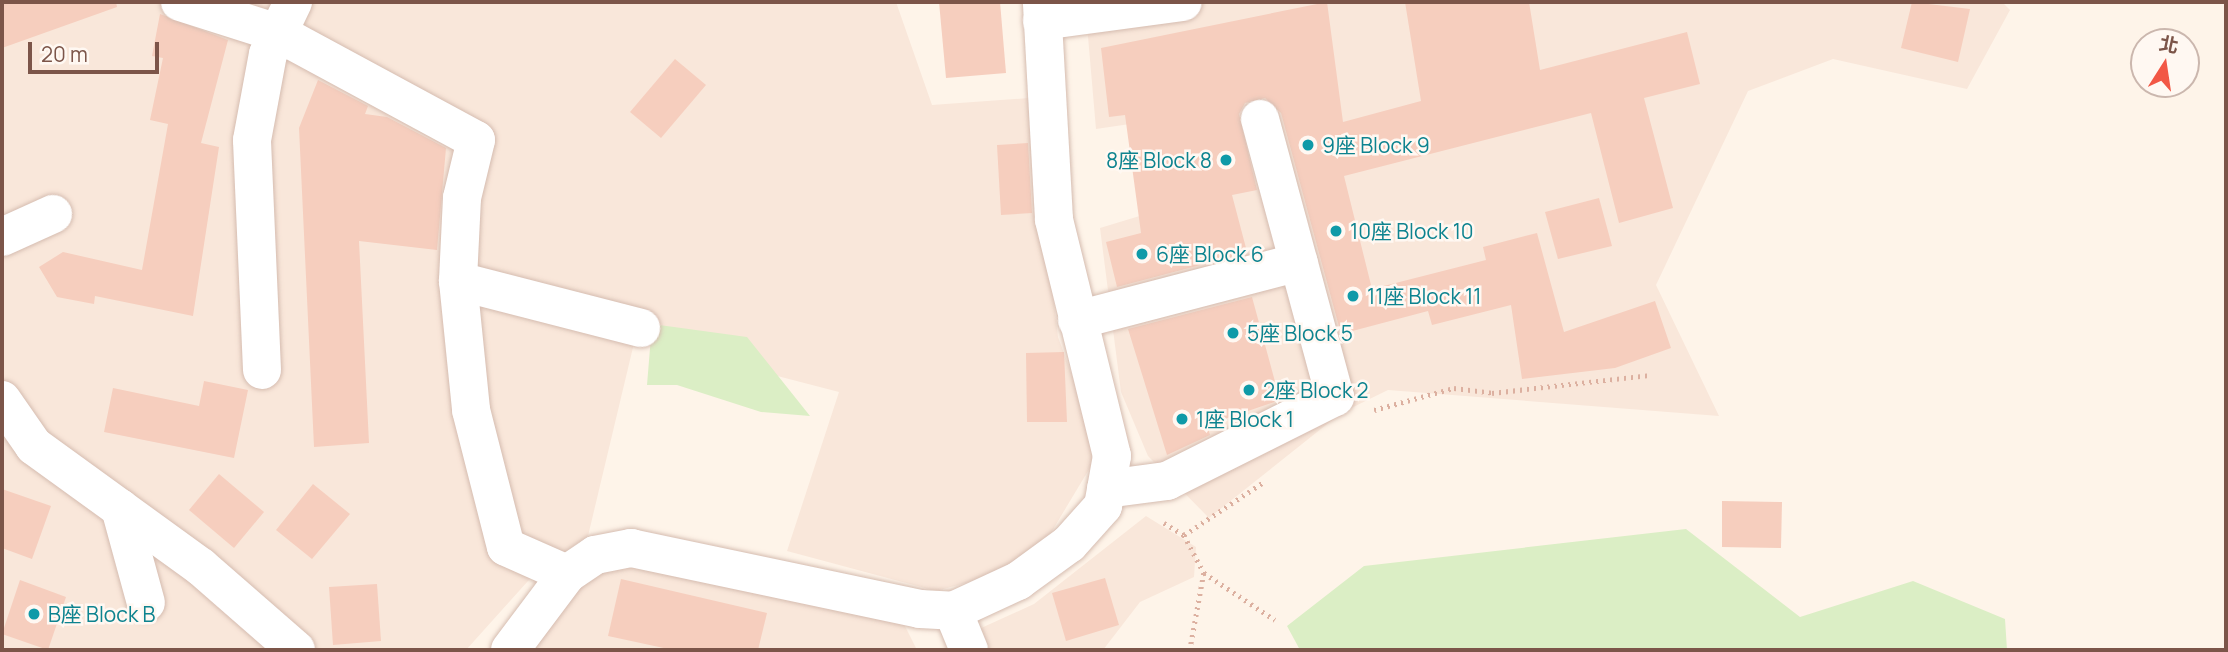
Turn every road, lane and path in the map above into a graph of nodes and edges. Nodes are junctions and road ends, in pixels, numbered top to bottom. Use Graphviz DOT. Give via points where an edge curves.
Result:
graph roads {
  1 [pos="180,2"];
  2 [pos="1183,2"];
  3 [pos="1042,11"];
  4 [pos="286,18"];
  5 [pos="1260,119"];
  6 [pos="53,214"];
  7 [pos="2,237"];
  8 [pos="1299,262"];
  9 [pos="458,281"];
  10 [pos="1077,320"];
  11 [pos="641,328"];
  12 [pos="262,370"];
  13 [pos="1649,375"];
  14 [pos="2,400"];
  15 [pos="1363,414"];
  16 [pos="1272,476"];
  17 [pos="1106,489"];
  18 [pos="120,508"];
  19 [pos="1184,535"];
  20 [pos="1204,573"];
  21 [pos="567,574"];
  22 [pos="146,603"];
  23 [pos="953,611"];
  24 [pos="1275,620"];
  25 [pos="296,650"];
  26 [pos="510,650"];
  27 [pos="969,650"];
  28 [pos="1190,650"];
  1 -- 4 [label="street"];
  2 -- 3 [label="street"];
  3 -- 10 [label="street" via="1054,219"];
  4 -- 9 [label="street" via="476,140 462,198"];
  4 -- 12 [label="street" via="252,140"];
  5 -- 8 [label="street"];
  6 -- 7 [label="street"];
  8 -- 10 [label="street"];
  8 -- 17 [label="street" via="1335,397 1167,481"];
  9 -- 11 [label="street"];
  9 -- 21 [label="street" via="471,410 506,547"];
  10 -- 17 [label="street" via="1112,456"];
  13 -- 15 [label="path" via="1492,393 1454,388"];
  14 -- 18 [label="street" via="34,446"];
  16 -- 19 [label="path"];
  17 -- 19 [label="path"];
  17 -- 23 [label="street" via="1103,506 1069,544 1018,581"];
  18 -- 22 [label="street"];
  18 -- 25 [label="street" via="275,626"];
  19 -- 20 [label="path"];
  20 -- 24 [label="path"];
  20 -- 28 [label="path"];
  21 -- 23 [label="street" via="595,555 631,548 920,610"];
  21 -- 26 [label="street"];
  23 -- 27 [label="street"];
}
